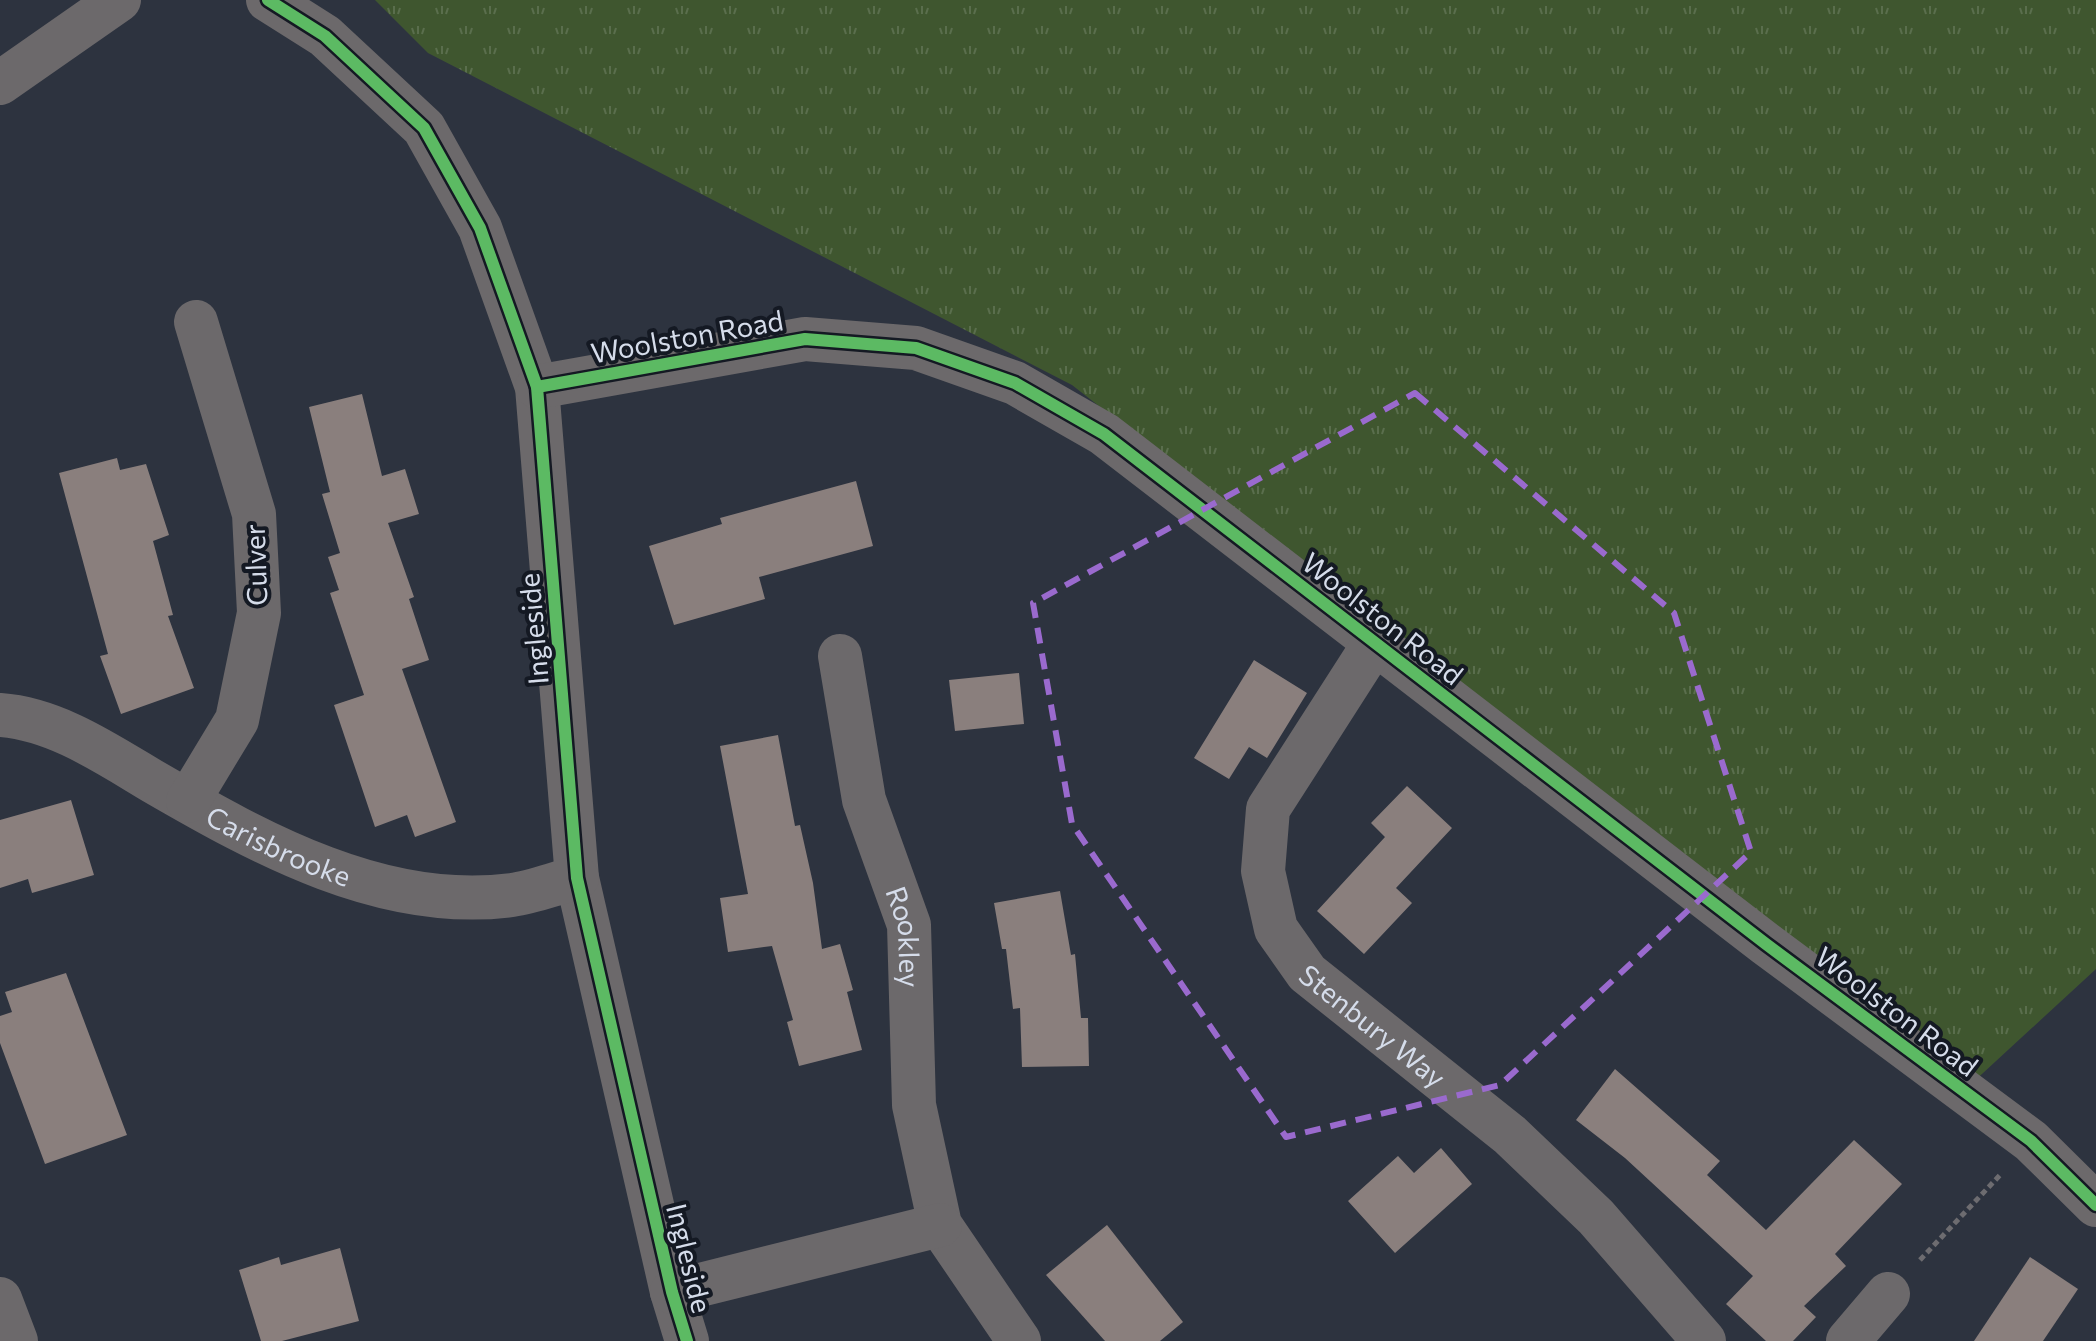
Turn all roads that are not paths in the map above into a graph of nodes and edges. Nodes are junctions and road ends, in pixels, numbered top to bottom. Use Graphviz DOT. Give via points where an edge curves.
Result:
graph roads {
  1 [pos="119,0"];
  2 [pos="268,0"];
  3 [pos="0,83"];
  4 [pos="196,322"];
  5 [pos="537,387"];
  6 [pos="1375,642"];
  7 [pos="840,656"];
  8 [pos="0,715"];
  9 [pos="188,801"];
  10 [pos="577,878"];
  11 [pos="2096,1205"];
  12 [pos="940,1225"];
  13 [pos="672,1292"];
  14 [pos="1888,1294"];
  15 [pos="0,1299"];
  16 [pos="16,1341"];
  17 [pos="687,1341"];
  18 [pos="1019,1341"];
  19 [pos="1704,1341"];
  20 [pos="1848,1341"];
  1 -- 3 [label="street"];
  2 -- 5 [label="street, Ingleside" via="325,36 424,128 480,228"];
  4 -- 9 [label="street, Culver" via="254,514 259,613 237,720"];
  5 -- 6 [label="street, Woolston Road" via="805,339 916,348 1015,383 1104,434"];
  5 -- 10 [label="street, Ingleside"];
  6 -- 11 [label="street, Woolston Road" via="2031,1141"];
  6 -- 19 [label="street, Stenbury Way" via="1268,809 1263,871 1276,929 1307,973 1521,1145 1596,1217"];
  7 -- 12 [label="street, Rookley" via="864,800 909,925 914,1105"];
  8 -- 9 [label="street, Carisbrooke" via="21,716 88,743"];
  9 -- 10 [label="street, Carisbrooke" via="323,870 433,895 512,895"];
  10 -- 13 [label="street, Ingleside"];
  12 -- 13 [label="street"];
  12 -- 18 [label="street, Rookley"];
  13 -- 17 [label="street, Ingleside"];
  14 -- 20 [label="street"];
  15 -- 16 [label="street"];
}
